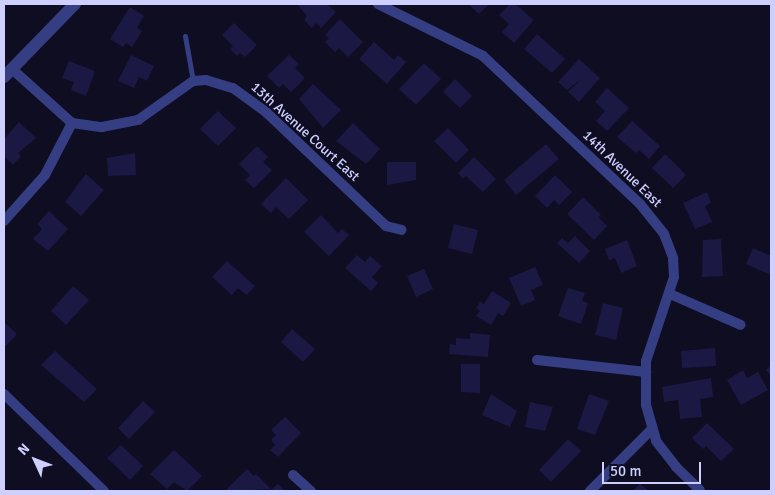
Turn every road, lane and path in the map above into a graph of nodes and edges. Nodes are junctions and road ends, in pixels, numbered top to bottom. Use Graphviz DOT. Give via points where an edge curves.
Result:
graph roads {
  1 [pos="75,4"];
  2 [pos="378,4"];
  3 [pos="185,36"];
  4 [pos="8,73"];
  5 [pos="193,81"];
  6 [pos="72,123"];
  7 [pos="4,222"];
  8 [pos="402,230"];
  9 [pos="670,294"];
  10 [pos="741,325"];
  11 [pos="537,360"];
  12 [pos="646,372"];
  13 [pos="4,394"];
  14 [pos="652,429"];
  15 [pos="293,475"];
  16 [pos="700,490"];
  17 [pos="104,491"];
  18 [pos="311,491"];
  19 [pos="590,491"];
  1 -- 4 [label="street"];
  2 -- 9 [label="street, 14th Avenue East" via="483,56 640,204 655,220 669,246 674,277"];
  3 -- 5 [label="lane"];
  4 -- 6 [label="street"];
  5 -- 6 [label="street" via="138,120 102,127"];
  5 -- 8 [label="street, 13th Avenue Court East" via="220,83 245,94 386,226"];
  6 -- 7 [label="street" via="44,175"];
  9 -- 10 [label="street"];
  9 -- 12 [label="street, 14th Avenue East" via="650,349"];
  11 -- 12 [label="street"];
  12 -- 14 [label="street, 14th Avenue East" via="646,405"];
  13 -- 17 [label="street"];
  14 -- 16 [label="street, 14th Avenue East" via="664,453"];
  14 -- 19 [label="street"];
  15 -- 18 [label="street"];
}
